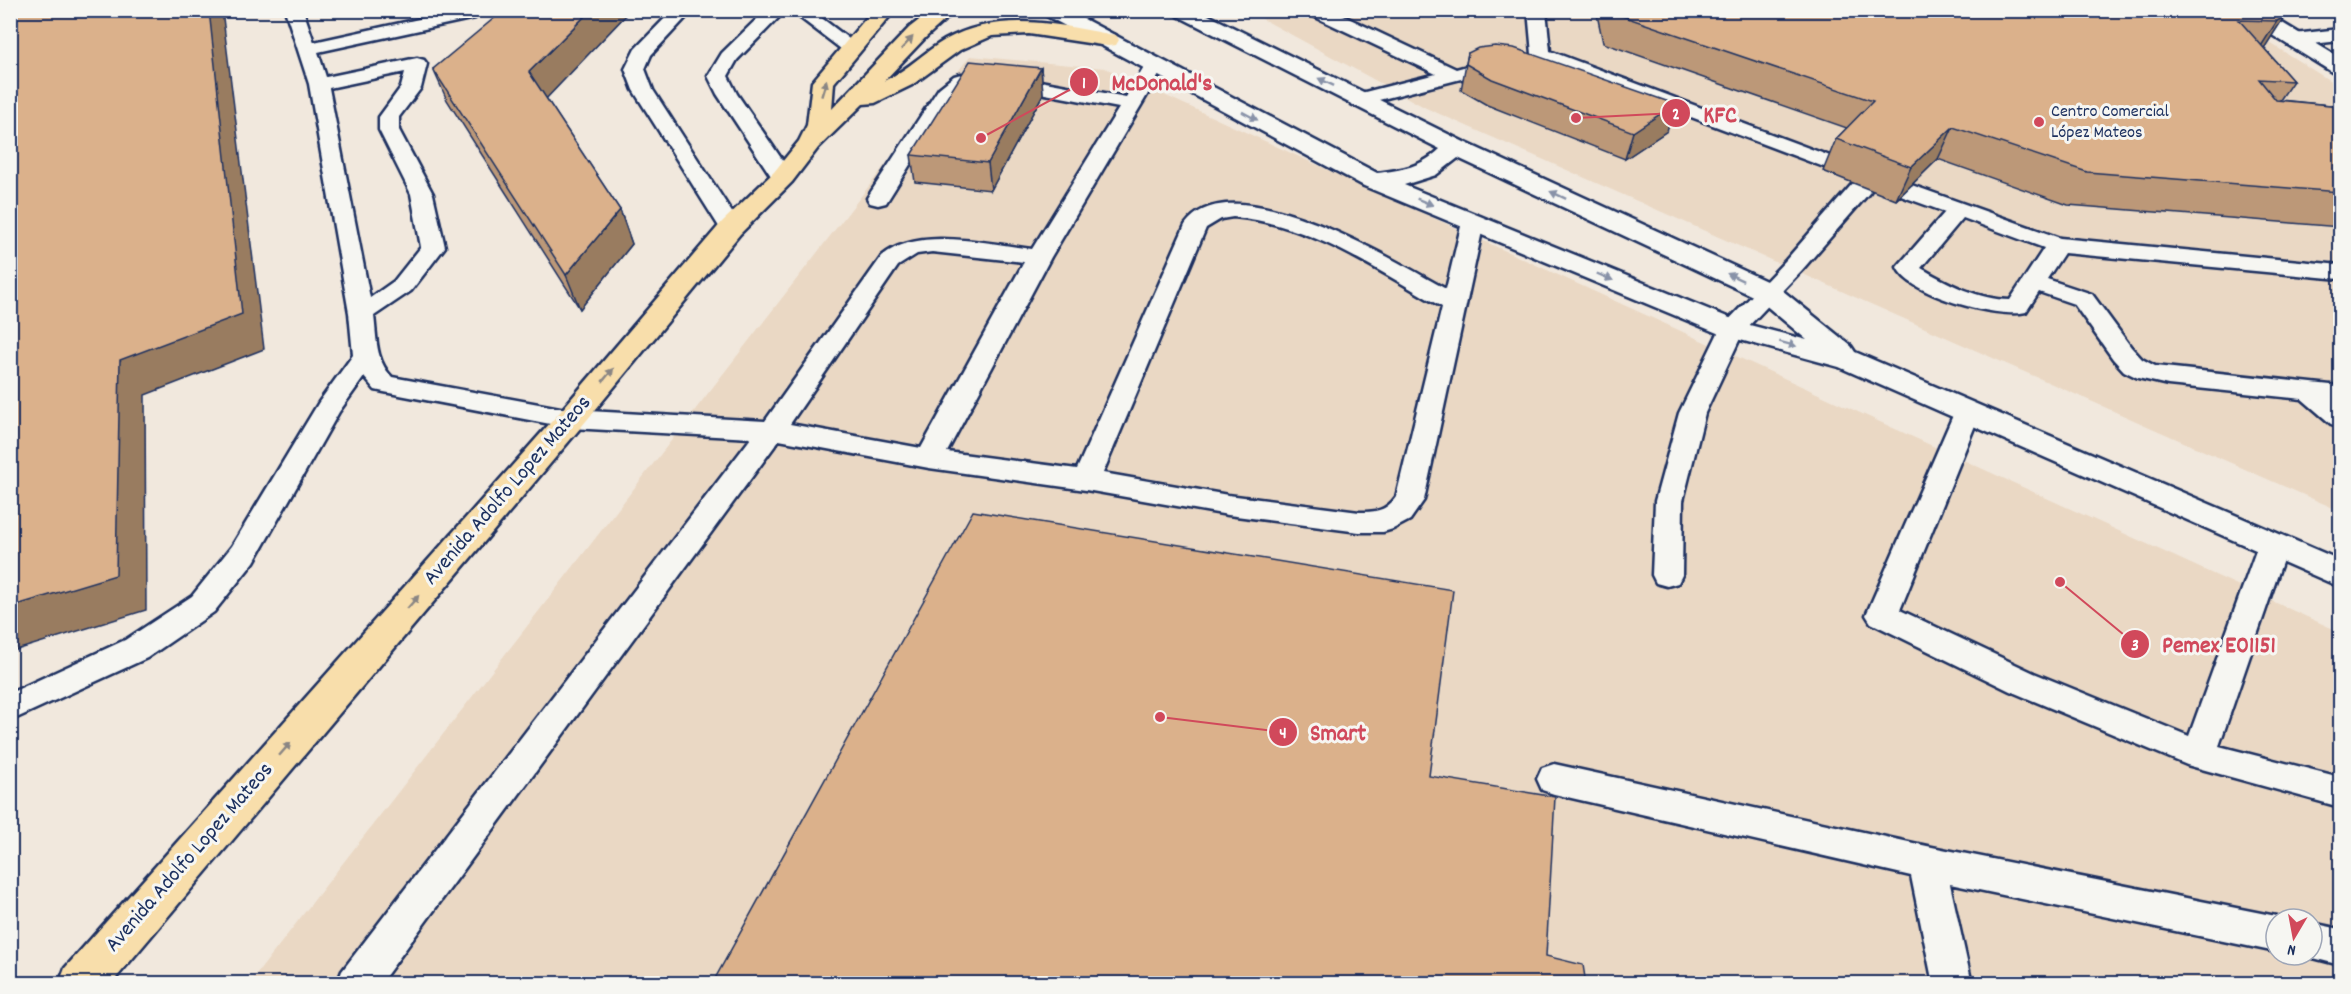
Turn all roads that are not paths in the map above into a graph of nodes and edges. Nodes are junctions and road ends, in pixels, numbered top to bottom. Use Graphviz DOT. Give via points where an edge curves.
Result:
graph roads {
  1 [pos="294,10"];
  2 [pos="684,10"];
  3 [pos="777,10"];
  4 [pos="799,10"];
  5 [pos="885,10"];
  6 [pos="946,10"];
  7 [pos="1050,10"];
  8 [pos="1181,10"];
  9 [pos="1315,10"];
  10 [pos="1537,10"];
  11 [pos="2245,10"];
  12 [pos="469,14"];
  13 [pos="1350,19"];
  14 [pos="2340,35"];
  15 [pos="1108,40"];
  16 [pos="2294,40"];
  17 [pos="852,48"];
  18 [pos="306,49"];
  19 [pos="1541,54"];
  20 [pos="1155,65"];
  21 [pos="2340,67"];
  22 [pos="1452,74"];
  23 [pos="319,84"];
  24 [pos="1360,99"];
  25 [pos="1129,105"];
  26 [pos="847,108"];
  27 [pos="810,143"];
  28 [pos="1455,147"];
  29 [pos="1831,163"];
  30 [pos="783,177"];
  31 [pos="1373,181"];
  32 [pos="1862,187"];
  33 [pos="1906,190"];
  34 [pos="878,198"];
  35 [pos="1958,210"];
  36 [pos="1473,222"];
  37 [pos="731,228"];
  38 [pos="2057,245"];
  39 [pos="1039,257"];
  40 [pos="2340,272"];
  41 [pos="2032,282"];
  42 [pos="1767,292"];
  43 [pos="1455,304"];
  44 [pos="361,313"];
  45 [pos="1732,329"];
  46 [pos="364,358"];
  47 [pos="1849,360"];
  48 [pos="2309,391"];
  49 [pos="2340,394"];
  50 [pos="1967,413"];
  51 [pos="2340,418"];
  52 [pos="571,419"];
  53 [pos="772,430"];
  54 [pos="929,459"];
  55 [pos="1086,480"];
  56 [pos="2273,545"];
  57 [pos="2340,574"];
  58 [pos="1667,575"];
  59 [pos="10,708"];
  60 [pos="2199,755"];
  61 [pos="1554,779"];
  62 [pos="2340,792"];
  63 [pos="1927,863"];
  64 [pos="2264,932"];
  65 [pos="2324,944"];
  66 [pos="2340,947"];
  67 [pos="81,984"];
  68 [pos="356,984"];
  69 [pos="1953,984"];
  1 -- 18 [label="lane"];
  2 -- 37 [label="lane" via="642,53 635,69 643,90"];
  3 -- 30 [label="lane" via="729,57 718,76"];
  4 -- 17 [label="lane"];
  5 -- 17 [label="main road"];
  26 -- 6 [label="main road, Avenida Adolfo Lopez Mateos, one-way" via="917,33"];
  7 -- 15 [label="main road"];
  24 -- 8 [label="main road, one-way"];
  9 -- 13 [label="lane"];
  10 -- 19 [label="lane"];
  11 -- 16 [label="main road"];
  12 -- 18 [label="lane"];
  13 -- 22 [label="lane"];
  14 -- 16 [label="lane"];
  15 -- 20 [label="main road"];
  15 -- 26 [label="main road" via="1058,29 984,31 952,46 917,73"];
  16 -- 21 [label="main road"];
  27 -- 17 [label="main road, one-way" via="819,125 823,82"];
  18 -- 23 [label="lane"];
  19 -- 22 [label="lane"];
  19 -- 29 [label="lane"];
  20 -- 25 [label="lane"];
  20 -- 31 [label="main road, one-way"];
  22 -- 24 [label="lane"];
  23 -- 44 [label="lane"];
  23 -- 44 [label="lane" via="417,64 411,88 389,117 389,130 422,194 433,247 414,276 395,295"];
  24 -- 28 [label="main road"];
  25 -- 34 [label="lane" via="1024,84 961,80 946,92"];
  25 -- 39 [label="lane"];
  26 -- 27 [label="main road, Avenida Adolfo Lopez Mateos"];
  27 -- 30 [label="main road, Avenida Adolfo Lopez Mateos"];
  28 -- 31 [label="main road" via="1420,176"];
  42 -- 28 [label="main road, one-way"];
  30 -- 37 [label="main road, Avenida Adolfo Lopez Mateos"];
  31 -- 36 [label="main road, one-way"];
  32 -- 42 [label="lane"];
  33 -- 35 [label="lane"];
  35 -- 38 [label="lane"];
  35 -- 41 [label="lane" via="1910,267 1911,272 1991,306 2007,308 2017,307"];
  36 -- 43 [label="lane"];
  36 -- 45 [label="main road, one-way"];
  52 -- 37 [label="main road, Avenida Adolfo Lopez Mateos, one-way"];
  38 -- 40 [label="lane"];
  38 -- 41 [label="lane"];
  39 -- 53 [label="lane" via="932,245 901,251 890,261"];
  39 -- 54 [label="lane"];
  41 -- 48 [label="lane" via="2083,299 2133,365 2147,372"];
  42 -- 45 [label="lane"];
  42 -- 47 [label="main road"];
  43 -- 55 [label="lane" via="1410,500 1400,513 1383,522 1228,505"];
  43 -- 55 [label="lane" via="1318,232 1267,214 1234,210 1204,218 1196,225"];
  44 -- 46 [label="lane"];
  45 -- 47 [label="main road, one-way"];
  45 -- 58 [label="lane" via="1692,413 1669,501"];
  46 -- 52 [label="lane" via="384,384"];
  46 -- 59 [label="lane" via="328,408 243,554 203,604 136,649"];
  47 -- 50 [label="main road"];
  48 -- 49 [label="lane"];
  48 -- 51 [label="lane"];
  50 -- 56 [label="main road"];
  50 -- 60 [label="lane" via="1882,615 2022,682"];
  52 -- 53 [label="lane"];
  67 -- 52 [label="main road, Avenida Adolfo Lopez Mateos, one-way"];
  53 -- 54 [label="lane"];
  53 -- 68 [label="lane"];
  54 -- 55 [label="lane"];
  56 -- 57 [label="main road"];
  56 -- 60 [label="lane"];
  60 -- 62 [label="lane"];
  61 -- 63 [label="lane"];
  63 -- 64 [label="lane"];
  63 -- 69 [label="lane"];
  65 -- 66 [label="lane"];
}
